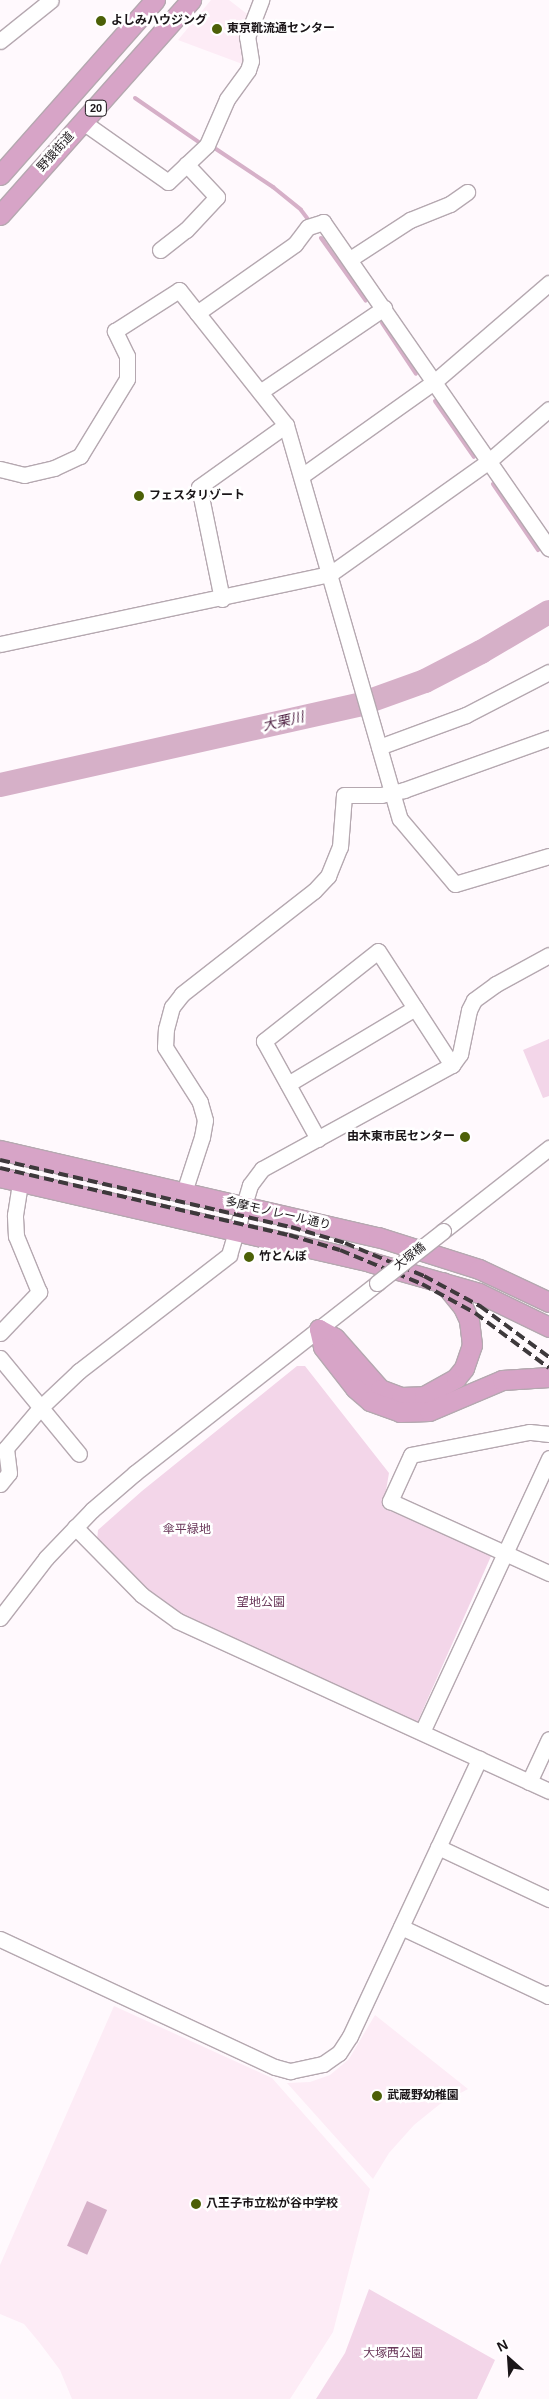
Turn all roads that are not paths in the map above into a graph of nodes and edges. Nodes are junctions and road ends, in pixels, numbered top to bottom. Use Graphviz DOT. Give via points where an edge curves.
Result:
graph roads {
  1 [pos="51,0"];
  2 [pos="191,0"];
  3 [pos="261,0"];
  4 [pos="152,4"];
  5 [pos="170,24"];
  6 [pos="0,41"];
  7 [pos="83,122"];
  8 [pos="186,164"];
  9 [pos="0,175"];
  10 [pos="467,192"];
  11 [pos="0,214"];
  12 [pos="160,250"];
  13 [pos="350,258"];
  14 [pos="549,283"];
  15 [pos="384,308"];
  16 [pos="197,313"];
  17 [pos="434,382"];
  18 [pos="260,392"];
  19 [pos="549,409"];
  20 [pos="286,425"];
  21 [pos="489,461"];
  22 [pos="0,469"];
  23 [pos="303,475"];
  24 [pos="549,548"];
  25 [pos="330,574"];
  26 [pos="222,600"];
  27 [pos="0,644"];
  28 [pos="549,672"];
  29 [pos="549,738"];
  30 [pos="378,742"];
  31 [pos="390,793"];
  32 [pos="549,856"];
  33 [pos="549,955"];
  34 [pos="415,1008"];
  35 [pos="452,1065"];
  36 [pos="288,1084"];
  37 [pos="318,1139"];
  38 [pos="549,1148"];
  39 [pos="0,1150"];
  40 [pos="0,1178"];
  41 [pos="20,1182"];
  42 [pos="184,1192"];
  43 [pos="244,1206"];
  44 [pos="237,1232"];
  45 [pos="442,1282"];
  46 [pos="516,1285"];
  47 [pos="549,1290"];
  48 [pos="549,1302"];
  49 [pos="549,1327"];
  50 [pos="319,1329"];
  51 [pos="0,1333"];
  52 [pos="0,1358"];
  53 [pos="549,1377"];
  54 [pos="40,1408"];
  55 [pos="549,1434"];
  56 [pos="79,1454"];
  57 [pos="549,1458"];
  58 [pos="0,1484"];
  59 [pos="75,1527"];
  60 [pos="505,1554"];
  61 [pos="549,1574"];
  62 [pos="0,1618"];
  63 [pos="422,1732"];
  64 [pos="549,1739"];
  65 [pos="479,1759"];
  66 [pos="529,1782"];
  67 [pos="549,1791"];
  68 [pos="438,1847"];
  69 [pos="549,1899"];
  70 [pos="401,1927"];
  71 [pos="0,1939"];
  72 [pos="549,1993"];
  1 -- 6 [label="street"];
  2 -- 5 [label="main road, 野猿街道 / 20"];
  3 -- 8 [label="street" via="247,37 251,61 248,70 227,99 207,145"];
  4 -- 5 [label="main road" via="170,14"];
  4 -- 9 [label="main road, 20"];
  5 -- 7 [label="main road, 野猿街道 / 20"];
  7 -- 8 [label="street" via="168,182"];
  7 -- 11 [label="main road, 野猿街道 / 20"];
  8 -- 12 [label="street" via="217,197 186,230"];
  10 -- 13 [label="street" via="450,204 410,220"];
  13 -- 15 [label="street"];
  13 -- 16 [label="street" via="323,222 308,227 295,244"];
  14 -- 17 [label="street"];
  15 -- 17 [label="street"];
  15 -- 18 [label="street"];
  16 -- 18 [label="street"];
  16 -- 22 [label="street" via="179,290 115,331 127,356 127,379 80,456 54,468 24,475"];
  17 -- 21 [label="street"];
  17 -- 23 [label="street"];
  18 -- 20 [label="street"];
  19 -- 21 [label="street"];
  20 -- 23 [label="street"];
  20 -- 26 [label="street" via="199,488"];
  21 -- 24 [label="street"];
  21 -- 25 [label="street"];
  23 -- 25 [label="street"];
  25 -- 26 [label="street"];
  25 -- 30 [label="street"];
  26 -- 27 [label="street"];
  28 -- 30 [label="street" via="466,715"];
  29 -- 31 [label="street"];
  30 -- 31 [label="street"];
  31 -- 32 [label="street" via="400,819 455,884"];
  31 -- 42 [label="street" via="344,795 340,847 328,876 314,892 194,983 172,1007 165,1047 200,1102 205,1120"];
  33 -- 35 [label="street" via="474,1000 468,1010 460,1054"];
  34 -- 35 [label="street"];
  34 -- 36 [label="street"];
  34 -- 36 [label="street" via="378,951 264,1041"];
  35 -- 37 [label="street"];
  36 -- 37 [label="street"];
  37 -- 43 [label="street" via="273,1162 255,1177"];
  38 -- 50 [label="street, 大塚橋, bridge"];
  39 -- 42 [label="main road, 多摩モノレール通り"];
  40 -- 41 [label="main road, 多摩モノレール通り"];
  41 -- 44 [label="main road, 多摩モノレール通り"];
  41 -- 51 [label="street" via="16,1236 39,1292"];
  42 -- 43 [label="main road, 多摩モノレール通り"];
  43 -- 44 [label="street"];
  43 -- 46 [label="main road, 多摩モノレール通り" via="446,1256"];
  44 -- 45 [label="main road, 多摩モノレール通り"];
  44 -- 54 [label="street" via="229,1255 79,1371"];
  45 -- 49 [label="main road, 多摩モノレール通り" via="501,1303"];
  45 -- 50 [label="main road" via="463,1307 469,1320 472,1346 464,1368 436,1392 424,1396 401,1396 380,1389 334,1338"];
  46 -- 47 [label="main road"];
  46 -- 48 [label="main road, 多摩モノレール通り"];
  50 -- 53 [label="main road" via="323,1347 356,1388 370,1401 400,1412 429,1411 502,1380"];
  50 -- 59 [label="street, 大塚橋" via="135,1473"];
  52 -- 54 [label="street"];
  54 -- 56 [label="street"];
  54 -- 58 [label="street" via="6,1448 9,1473"];
  55 -- 60 [label="street" via="529,1432 411,1455 390,1501"];
  57 -- 60 [label="street"];
  59 -- 62 [label="street, 大塚橋" via="20,1589"];
  59 -- 63 [label="street" via="142,1595 178,1621"];
  60 -- 61 [label="street"];
  60 -- 63 [label="street"];
  63 -- 65 [label="street"];
  64 -- 66 [label="street"];
  65 -- 66 [label="street"];
  65 -- 68 [label="street"];
  66 -- 67 [label="street"];
  68 -- 69 [label="street"];
  68 -- 70 [label="street"];
  70 -- 71 [label="street" via="350,2036 338,2053 324,2064 290,2071 275,2067"];
  70 -- 72 [label="street" via="548,1996"];
}
